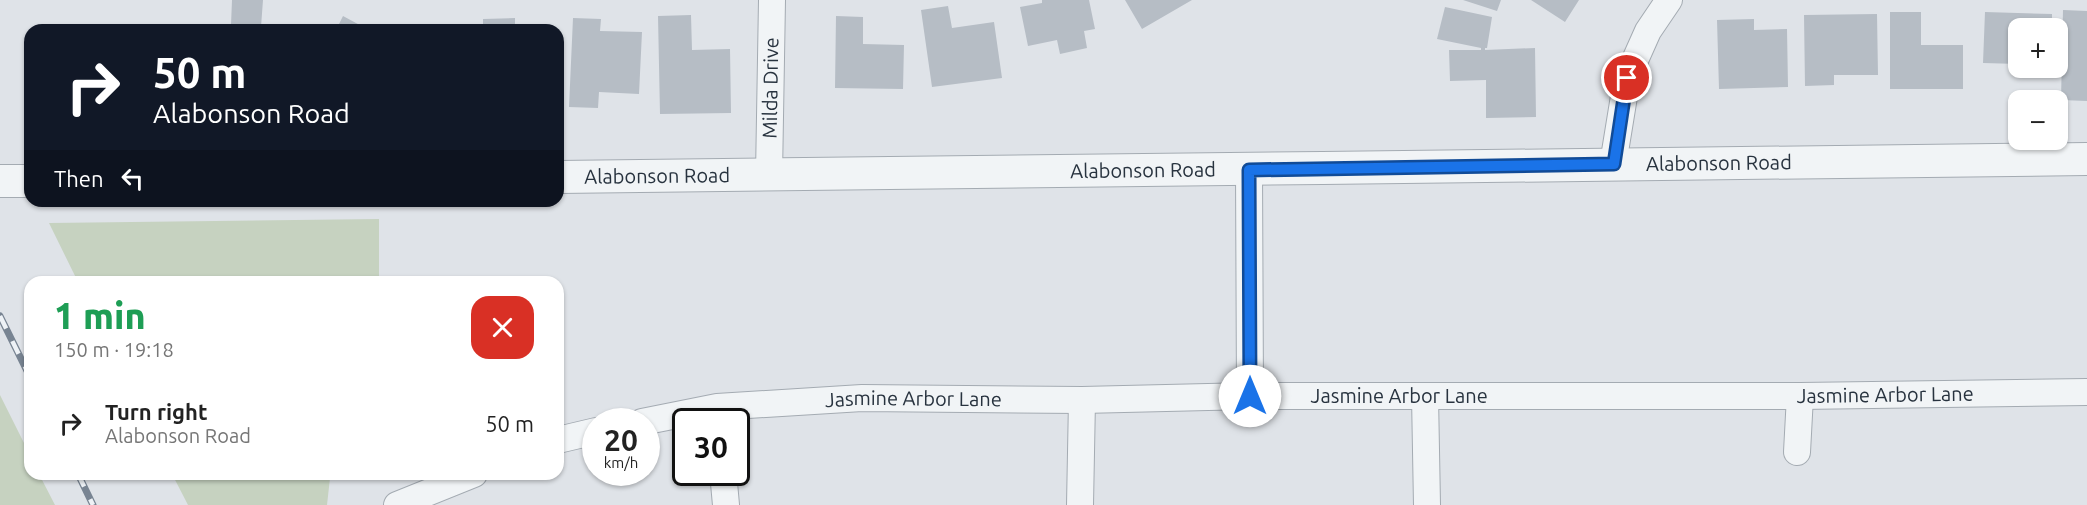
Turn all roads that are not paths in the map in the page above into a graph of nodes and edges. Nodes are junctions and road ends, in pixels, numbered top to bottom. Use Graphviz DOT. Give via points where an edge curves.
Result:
graph roads {
  1 [pos="772,0"];
  2 [pos="1669,0"];
  3 [pos="2087,159"];
  4 [pos="1614,164"];
  5 [pos="1249,170"];
  6 [pos="769,175"];
  7 [pos="564,177"];
  8 [pos="0,181"];
  9 [pos="24,181"];
  10 [pos="2087,392"];
  11 [pos="1250,396"];
  12 [pos="1425,396"];
  13 [pos="1800,396"];
  14 [pos="1082,400"];
  15 [pos="750,410"];
  16 [pos="582,434"];
  17 [pos="564,439"];
  18 [pos="1797,452"];
  19 [pos="459,480"];
  20 [pos="724,486"];
  21 [pos="397,505"];
  22 [pos="726,505"];
  23 [pos="1080,505"];
  24 [pos="1427,505"];
  1 -- 6 [label="street, Milda Drive"];
  2 -- 4 [label="street" via="1648,32 1627,78"];
  3 -- 4 [label="street, Alabonson Road"];
  4 -- 5 [label="street, Alabonson Road"];
  5 -- 6 [label="street, Alabonson Road"];
  5 -- 11 [label="street"];
  6 -- 7 [label="street, Alabonson Road"];
  8 -- 9 [label="street"];
  10 -- 13 [label="street, Jasmine Arbor Lane"];
  11 -- 12 [label="street, Jasmine Arbor Lane"];
  11 -- 14 [label="street, Jasmine Arbor Lane"];
  12 -- 13 [label="street, Jasmine Arbor Lane"];
  12 -- 24 [label="street"];
  13 -- 18 [label="street"];
  14 -- 15 [label="street, Jasmine Arbor Lane" via="862,398"];
  14 -- 23 [label="street"];
  16 -- 17 [label="street"];
  19 -- 21 [label="street"];
  20 -- 22 [label="street"];
}
